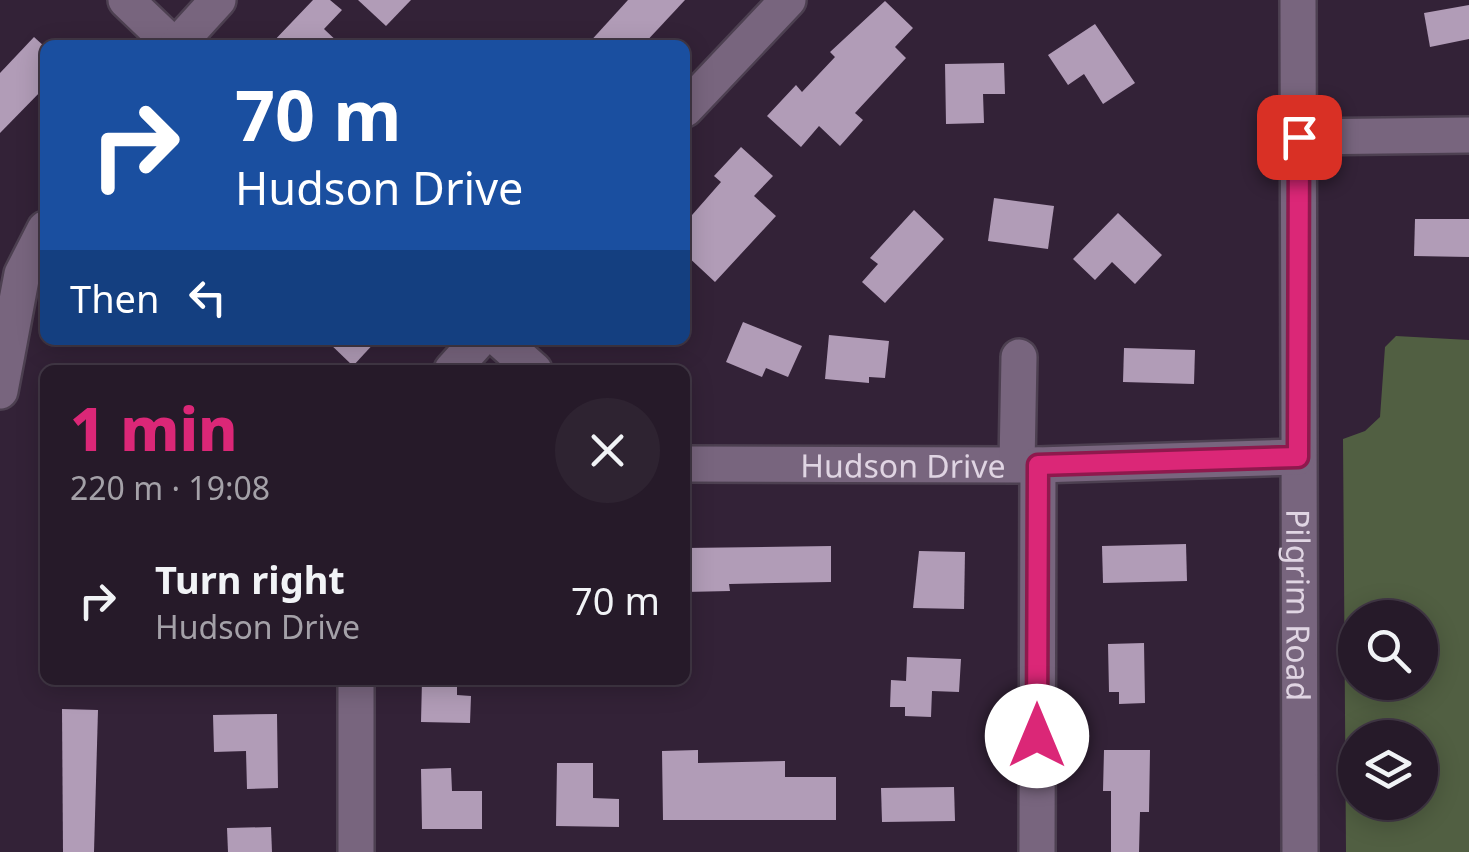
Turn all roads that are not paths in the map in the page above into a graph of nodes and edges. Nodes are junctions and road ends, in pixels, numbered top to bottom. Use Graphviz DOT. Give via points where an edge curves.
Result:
graph roads {
  1 [pos="126,0"];
  2 [pos="218,0"];
  3 [pos="788,0"];
  4 [pos="1298,0"];
  5 [pos="170,40"];
  6 [pos="180,40"];
  7 [pos="690,104"];
  8 [pos="1469,135"];
  9 [pos="1299,137"];
  10 [pos="40,239"];
  11 [pos="474,345"];
  12 [pos="506,345"];
  13 [pos="1019,357"];
  14 [pos="456,365"];
  15 [pos="528,365"];
  16 [pos="0,391"];
  17 [pos="1298,457"];
  18 [pos="690,464"];
  19 [pos="1028,465"];
  20 [pos="356,685"];
  21 [pos="356,852"];
  22 [pos="1037,852"];
  23 [pos="1300,852"];
  1 -- 5 [label="street"];
  2 -- 6 [label="street"];
  3 -- 7 [label="street"];
  4 -- 9 [label="street, Pilgrim Road"];
  8 -- 9 [label="street"];
  9 -- 17 [label="street, Pilgrim Road"];
  10 -- 16 [label="street" via="22,274"];
  11 -- 14 [label="street"];
  12 -- 15 [label="street"];
  13 -- 19 [label="street"];
  17 -- 19 [label="street, Hudson Drive"];
  17 -- 23 [label="street, Pilgrim Road"];
  18 -- 19 [label="street, Hudson Drive"];
  19 -- 22 [label="street"];
  20 -- 21 [label="street"];
}
